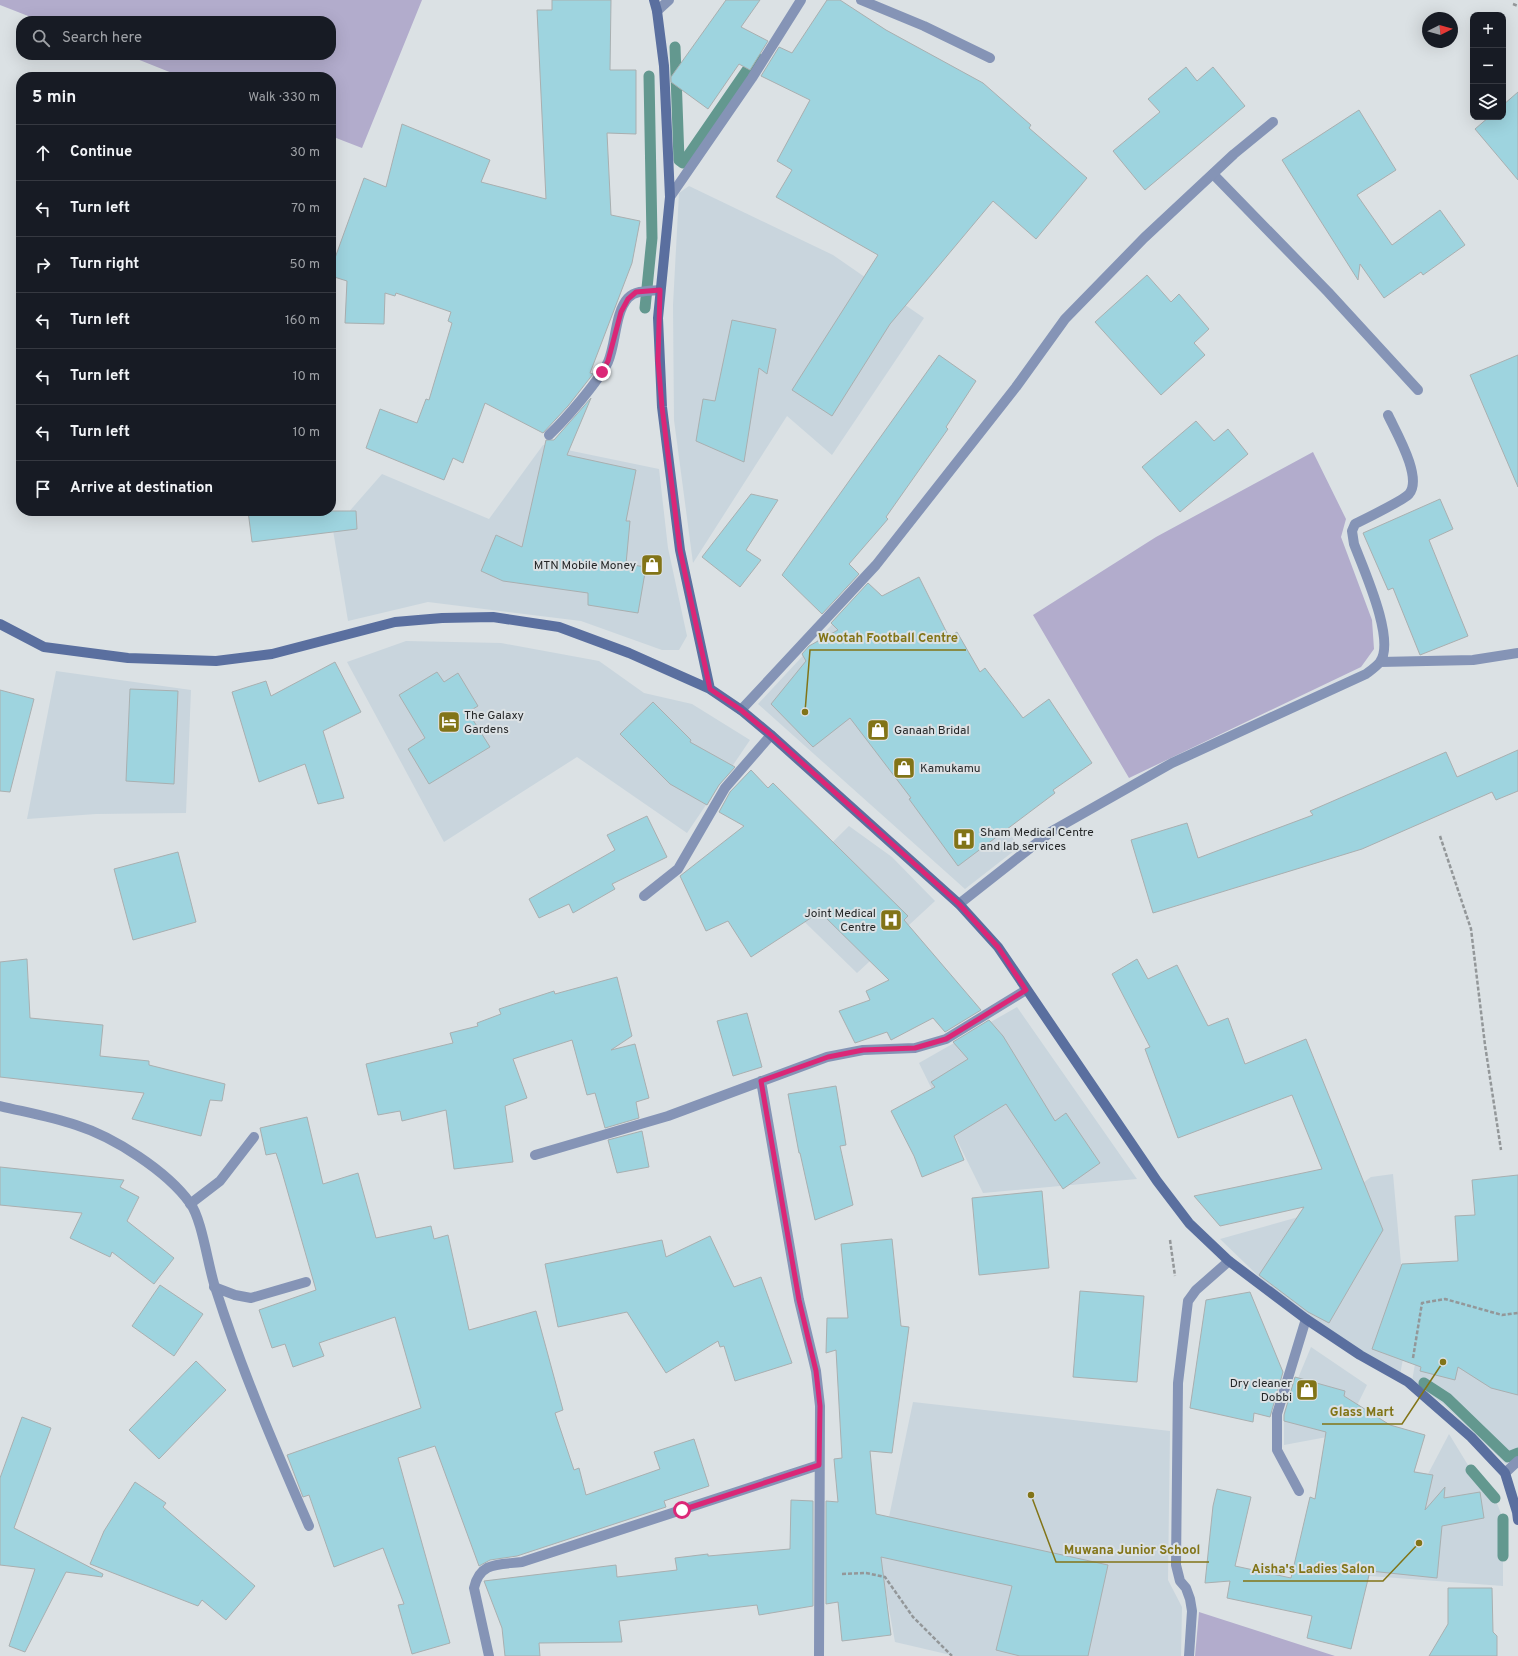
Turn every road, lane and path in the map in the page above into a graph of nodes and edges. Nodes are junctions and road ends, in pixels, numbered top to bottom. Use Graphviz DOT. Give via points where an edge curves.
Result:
graph roads {
  1 [pos="654,0"];
  2 [pos="669,0"];
  3 [pos="801,0"];
  4 [pos="861,0"];
  5 [pos="1513,4"];
  6 [pos="1518,6"];
  7 [pos="657,11"];
  8 [pos="990,58"];
  9 [pos="1273,122"];
  10 [pos="1213,174"];
  11 [pos="670,197"];
  12 [pos="660,290"];
  13 [pos="1418,390"];
  14 [pos="1388,415"];
  15 [pos="549,435"];
  16 [pos="0,624"];
  17 [pos="1518,653"];
  18 [pos="1380,662"];
  19 [pos="710,689"];
  20 [pos="741,710"];
  21 [pos="771,735"];
  22 [pos="1440,836"];
  23 [pos="644,896"];
  24 [pos="959,904"];
  25 [pos="1026,990"];
  26 [pos="761,1081"];
  27 [pos="0,1106"];
  28 [pos="254,1137"];
  29 [pos="1501,1150"];
  30 [pos="535,1155"];
  31 [pos="190,1204"];
  32 [pos="1170,1238"];
  33 [pos="1229,1261"];
  34 [pos="306,1282"];
  35 [pos="214,1287"];
  36 [pos="1186,1313"];
  37 [pos="1518,1313"];
  38 [pos="1306,1319"];
  39 [pos="1408,1382"];
  40 [pos="1518,1461"];
  41 [pos="819,1465"];
  42 [pos="1505,1473"];
  43 [pos="1299,1491"];
  44 [pos="1518,1520"];
  45 [pos="310,1526"];
  46 [pos="820,1575"];
  47 [pos="489,1656"];
  48 [pos="819,1656"];
  49 [pos="952,1656"];
  50 [pos="1189,1656"];
  1 -- 7 [label="street"];
  2 -- 7 [label="street"];
  3 -- 11 [label="street" via="752,78"];
  4 -- 8 [label="street" via="924,26"];
  5 -- 6 [label="path"];
  7 -- 11 [label="street" via="664,66"];
  9 -- 10 [label="street"];
  10 -- 13 [label="street" via="1328,292"];
  10 -- 20 [label="street" via="1144,238 1065,319 1016,387 876,565"];
  11 -- 12 [label="street"];
  12 -- 15 [label="street" via="636,292 628,299 621,312 608,361 572,410"];
  12 -- 19 [label="street" via="658,360 662,407 680,550"];
  14 -- 18 [label="street" via="1413,472 1414,484 1409,495 1355,524 1352,530 1354,544 1382,624 1385,644"];
  16 -- 19 [label="street" via="44,647 128,658 216,661 272,654 395,622 493,617 559,627 629,653"];
  17 -- 18 [label="street" via="1466,660"];
  18 -- 24 [label="street" via="1366,674 1172,763 1052,831"];
  19 -- 20 [label="street"];
  20 -- 21 [label="street"];
  21 -- 23 [label="street" via="725,788 678,869"];
  21 -- 24 [label="street"];
  22 -- 29 [label="path" via="1471,929"];
  24 -- 25 [label="street" via="998,947"];
  25 -- 26 [label="street" via="946,1039 915,1048 863,1050 828,1057"];
  25 -- 33 [label="street" via="1106,1103 1157,1181 1189,1223"];
  26 -- 30 [label="street" via="654,1120"];
  26 -- 41 [label="street" via="799,1300 816,1371 820,1406"];
  27 -- 31 [label="street" via="77,1126 107,1138 161,1172"];
  28 -- 31 [label="street" via="220,1181"];
  31 -- 35 [label="street" via="196,1216"];
  32 -- 36 [label="path" via="1176,1283"];
  33 -- 36 [label="street" via="1196,1290 1188,1301"];
  33 -- 38 [label="street"];
  34 -- 35 [label="street" via="251,1298"];
  35 -- 45 [label="street" via="260,1413"];
  36 -- 50 [label="street" via="1178,1383 1176,1565 1180,1581 1190,1599 1192,1611"];
  37 -- 39 [label="path" via="1502,1315 1445,1299 1422,1303"];
  38 -- 39 [label="street" via="1360,1355"];
  38 -- 43 [label="street" via="1277,1414 1277,1450"];
  39 -- 42 [label="street" via="1471,1437"];
  40 -- 42 [label="street"];
  41 -- 46 [label="street"];
  41 -- 47 [label="street" via="522,1562 490,1566 483,1570 476,1577 474,1588"];
  42 -- 44 [label="street"];
  46 -- 48 [label="street"];
  46 -- 49 [label="path" via="866,1573 885,1577 913,1617"];
}
